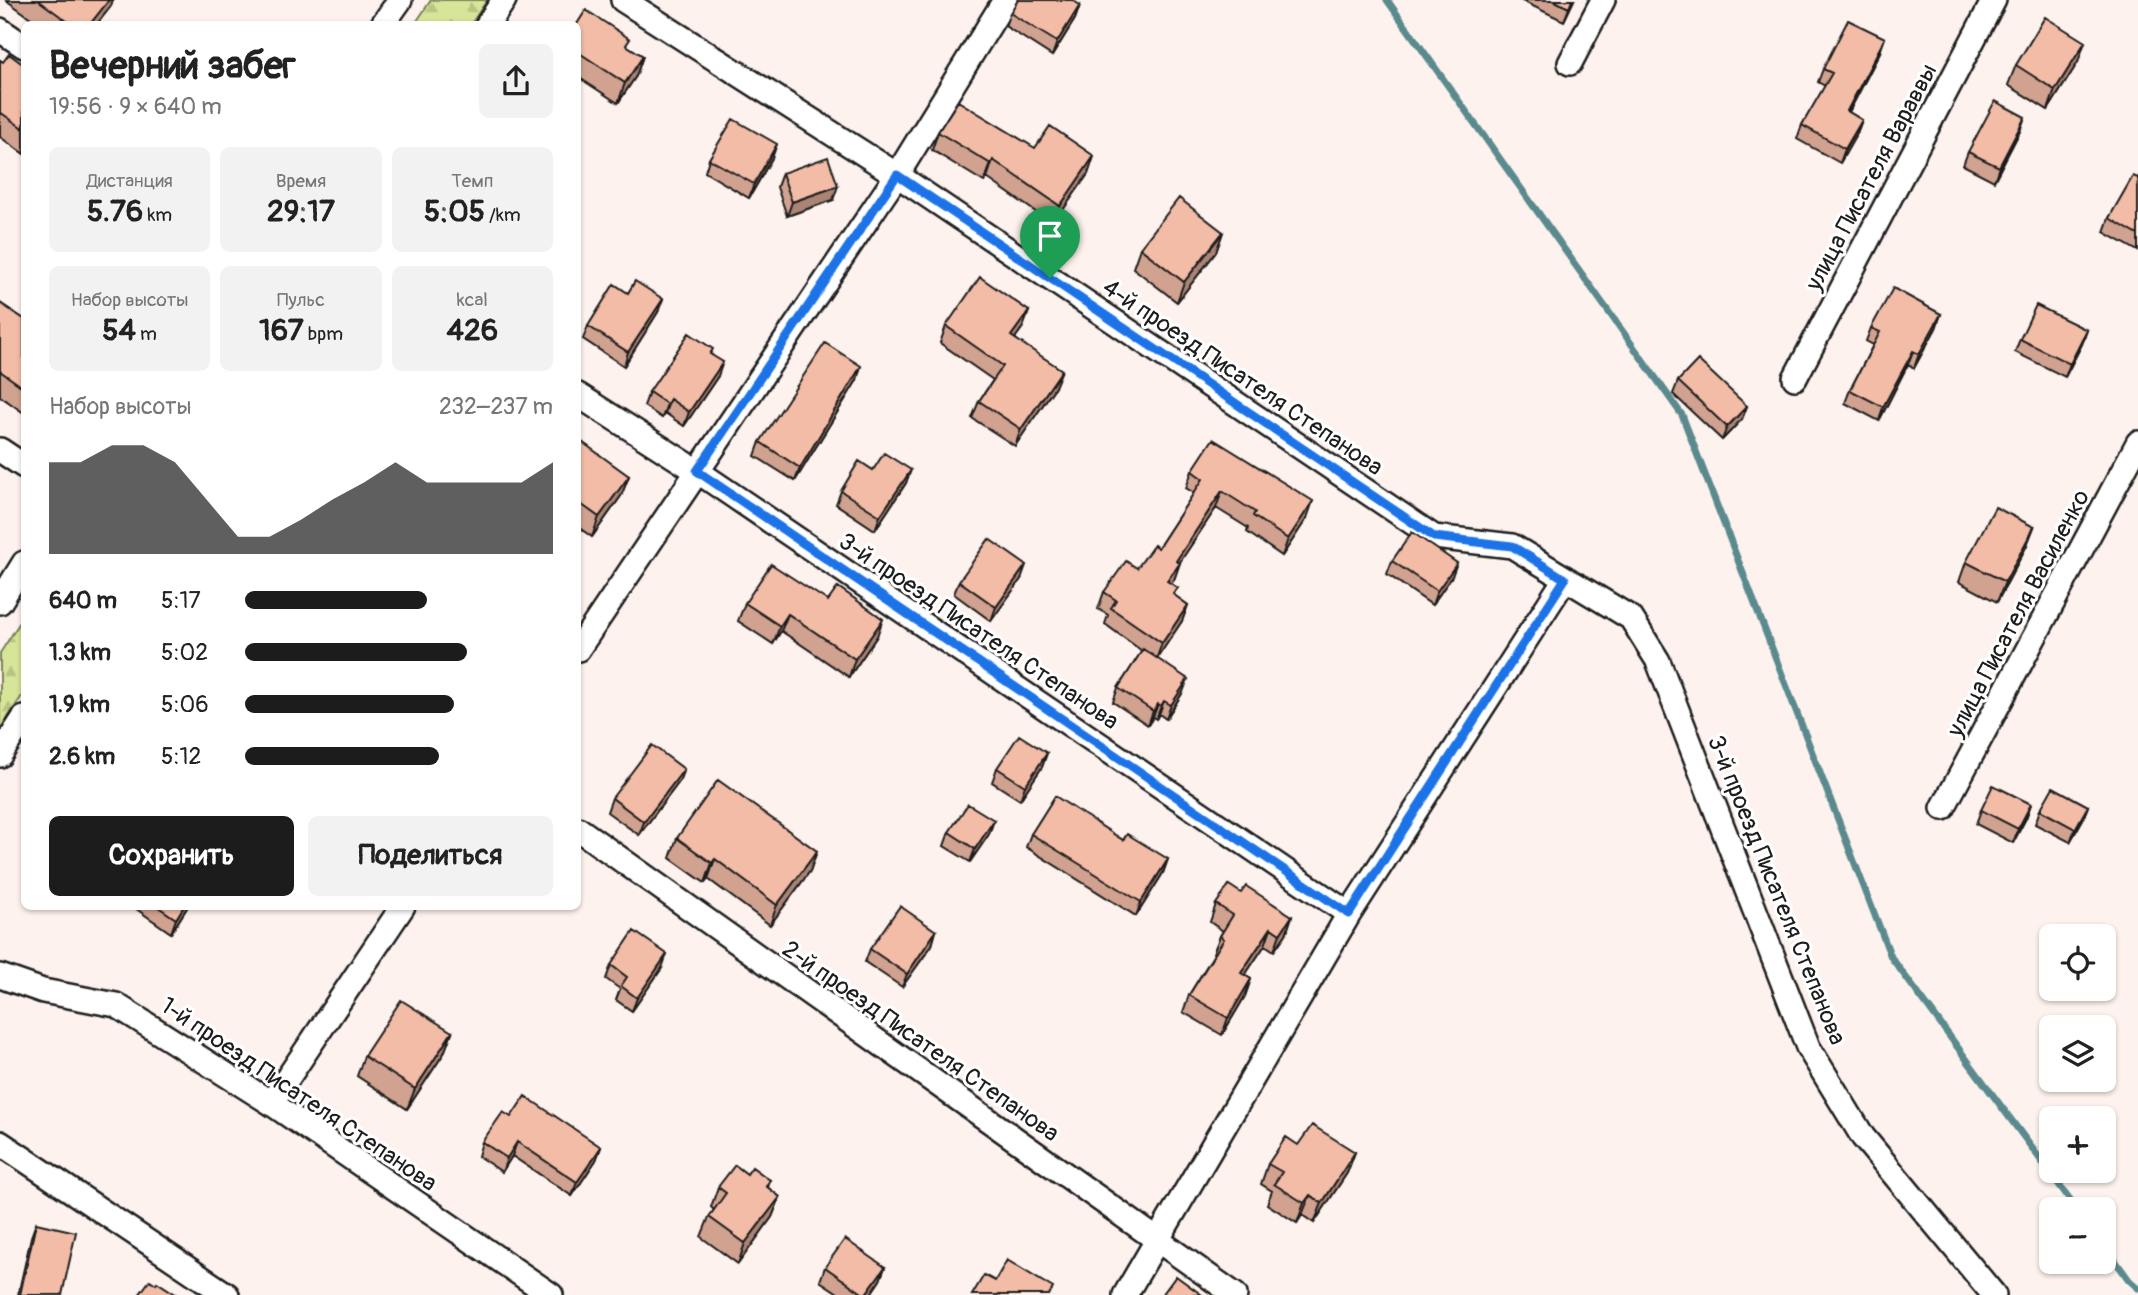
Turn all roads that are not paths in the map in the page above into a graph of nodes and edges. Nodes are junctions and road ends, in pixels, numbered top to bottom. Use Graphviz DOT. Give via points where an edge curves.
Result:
graph roads {
  1 [pos="400,0"];
  2 [pos="504,0"];
  3 [pos="623,0"];
  4 [pos="1005,0"];
  5 [pos="1603,0"];
  6 [pos="1994,0"];
  7 [pos="385,21"];
  8 [pos="490,21"];
  9 [pos="0,30"];
  10 [pos="21,44"];
  11 [pos="1570,63"];
  12 [pos="897,175"];
  13 [pos="1796,378"];
  14 [pos="581,397"];
  15 [pos="2138,443"];
  16 [pos="0,450"];
  17 [pos="21,464"];
  18 [pos="697,471"];
  19 [pos="21,568"];
  20 [pos="1565,579"];
  21 [pos="0,602"];
  22 [pos="581,645"];
  23 [pos="21,723"];
  24 [pos="0,755"];
  25 [pos="1944,808"];
  26 [pos="581,831"];
  27 [pos="400,910"];
  28 [pos="1349,914"];
  29 [pos="0,976"];
  30 [pos="271,1103"];
  31 [pos="0,1143"];
  32 [pos="1158,1242"];
  33 [pos="227,1295"];
  34 [pos="551,1295"];
  35 [pos="1125,1295"];
  36 [pos="1235,1295"];
  37 [pos="1994,1295"];
  1 -- 7 [label="street"];
  2 -- 8 [label="street"];
  3 -- 12 [label="street, 4-й проезд Писателя Степанова"];
  4 -- 12 [label="street"];
  5 -- 11 [label="street"];
  6 -- 13 [label="street, улица Писателя Вараввы"];
  9 -- 10 [label="street"];
  12 -- 18 [label="street"];
  12 -- 20 [label="street, 4-й проезд Писателя Степанова" via="1434,537 1512,546"];
  14 -- 18 [label="street, 3-й проезд Писателя Степанова"];
  15 -- 25 [label="street, улица Писателя Василенко"];
  16 -- 17 [label="street"];
  18 -- 22 [label="street"];
  18 -- 28 [label="street, 3-й проезд Писателя Степанова"];
  19 -- 21 [label="street"];
  20 -- 28 [label="street"];
  20 -- 37 [label="street, 3-й проезд Писателя Степанова" via="1631,618 1658,662 1808,1047 1863,1138"];
  23 -- 24 [label="street"];
  26 -- 32 [label="street, 2-й проезд Писателя Степанова"];
  27 -- 30 [label="street"];
  28 -- 32 [label="street"];
  29 -- 30 [label="street, 1-й проезд Писателя Степанова" via="43,992 116,1005"];
  30 -- 34 [label="street, 1-й проезд Писателя Степанова"];
  31 -- 33 [label="street"];
  32 -- 35 [label="street"];
  32 -- 36 [label="street, 2-й проезд Писателя Степанова"];
}
